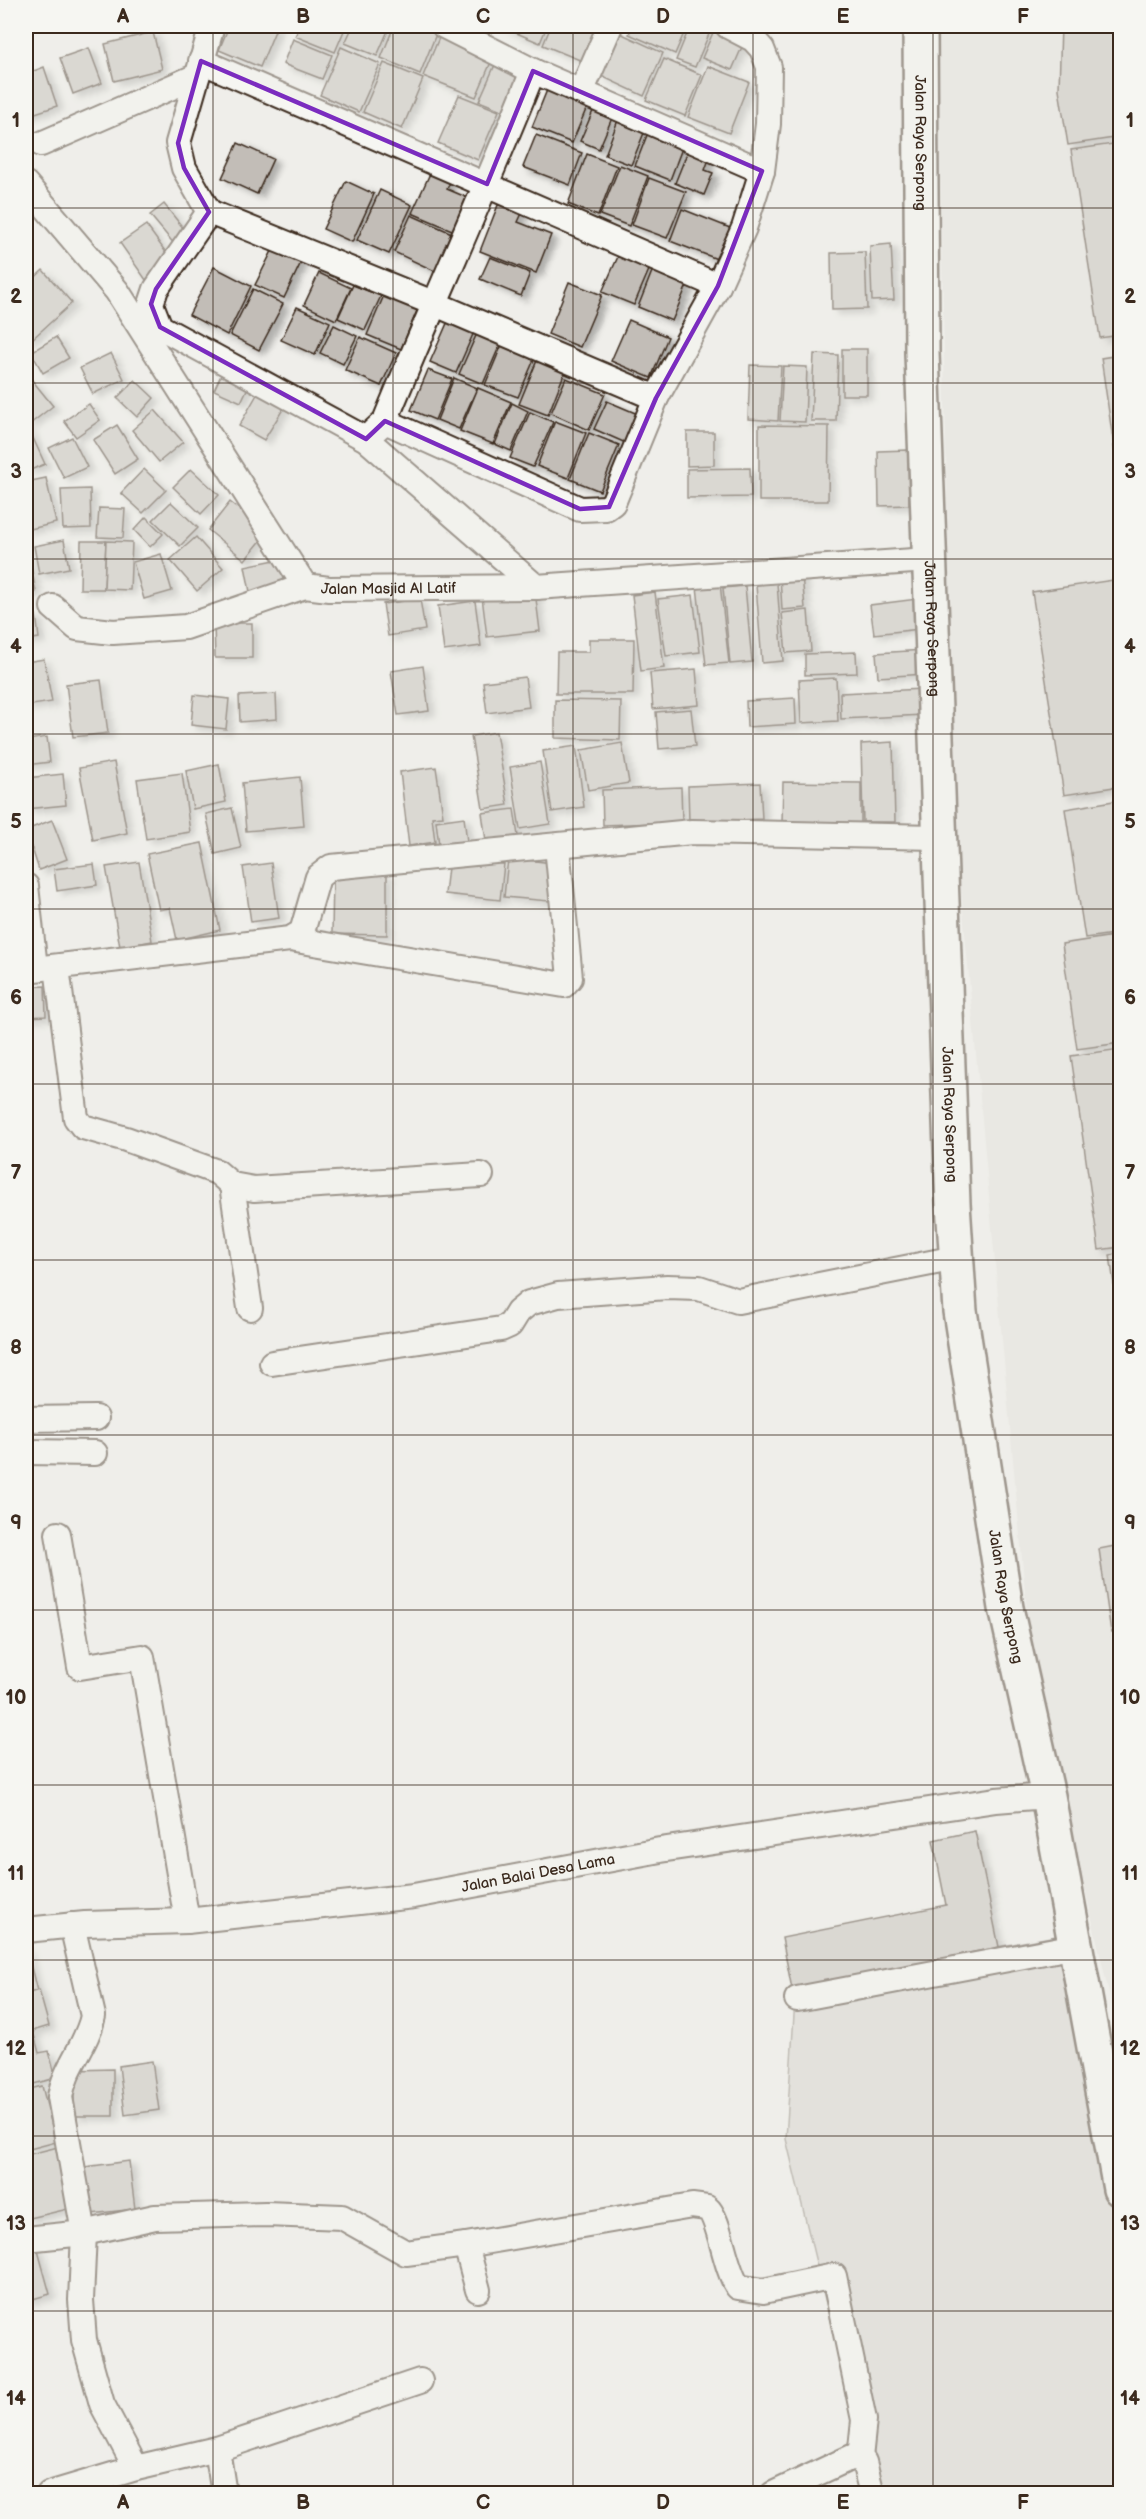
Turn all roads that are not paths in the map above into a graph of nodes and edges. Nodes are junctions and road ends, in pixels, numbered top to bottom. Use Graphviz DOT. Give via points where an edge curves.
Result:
graph roads {
  1 [pos="212,26"];
  2 [pos="610,26"];
  3 [pos="920,26"];
  4 [pos="456,28"];
  5 [pos="740,28"];
  6 [pos="199,69"];
  7 [pos="532,71"];
  8 [pos="582,90"];
  9 [pos="41,144"];
  10 [pos="762,171"];
  11 [pos="26,184"];
  12 [pos="487,184"];
  13 [pos="209,212"];
  14 [pos="718,286"];
  15 [pos="433,303"];
  16 [pos="656,398"];
  17 [pos="385,421"];
  18 [pos="366,439"];
  19 [pos="928,560"];
  20 [pos="304,586"];
  21 [pos="536,587"];
  22 [pos="53,607"];
  23 [pos="938,837"];
  24 [pos="557,846"];
  25 [pos="26,886"];
  26 [pos="290,939"];
  27 [pos="39,968"];
  28 [pos="481,1175"];
  29 [pos="232,1185"];
  30 [pos="957,1258"];
  31 [pos="250,1308"];
  32 [pos="272,1364"];
  33 [pos="96,1418"];
  34 [pos="26,1419"];
  35 [pos="26,1452"];
  36 [pos="95,1453"];
  37 [pos="58,1534"];
  38 [pos="1048,1796"];
  39 [pos="187,1921"];
  40 [pos="72,1924"];
  41 [pos="26,1930"];
  42 [pos="1076,1946"];
  43 [pos="797,1999"];
  44 [pos="1120,2189"];
  45 [pos="84,2233"];
  46 [pos="26,2239"];
  47 [pos="466,2245"];
  48 [pos="478,2290"];
  49 [pos="420,2380"];
  50 [pos="218,2449"];
  51 [pos="860,2458"];
  52 [pos="136,2468"];
  53 [pos="49,2493"];
  54 [pos="224,2493"];
  55 [pos="772,2493"];
  56 [pos="872,2493"];
  1 -- 6 [label="street"];
  2 -- 8 [label="street"];
  3 -- 19 [label="main road, Jalan Raya Serpong"];
  4 -- 7 [label="street"];
  5 -- 10 [label="street" via="762,49 769,67"];
  6 -- 9 [label="street"];
  6 -- 12 [label="street"];
  6 -- 13 [label="street" via="177,143 184,168"];
  7 -- 8 [label="street"];
  7 -- 12 [label="street"];
  8 -- 10 [label="street"];
  10 -- 14 [label="street" via="744,228"];
  11 -- 20 [label="street, Jalan Masjid Al Latif" via="117,291"];
  12 -- 14 [label="street"];
  12 -- 15 [label="street"];
  13 -- 15 [label="street"];
  13 -- 18 [label="street" via="156,290 151,304 160,327"];
  14 -- 16 [label="street"];
  15 -- 16 [label="street"];
  15 -- 17 [label="street"];
  16 -- 17 [label="street" via="613,503 590,510 580,509"];
  17 -- 18 [label="street"];
  18 -- 21 [label="street"];
  19 -- 21 [label="street, Jalan Masjid Al Latif"];
  19 -- 23 [label="main road, Jalan Raya Serpong"];
  20 -- 21 [label="street, Jalan Masjid Al Latif"];
  20 -- 22 [label="street" via="186,627 113,632 77,628"];
  23 -- 24 [label="street" via="692,832"];
  23 -- 30 [label="main road, Jalan Raya Serpong"];
  24 -- 26 [label="street" via="331,867 318,877 302,932"];
  24 -- 26 [label="street" via="570,978 564,985"];
  25 -- 27 [label="street"];
  26 -- 27 [label="street"];
  27 -- 29 [label="street" via="79,1123 217,1172"];
  28 -- 29 [label="street" via="254,1189"];
  29 -- 31 [label="street"];
  30 -- 32 [label="street" via="738,1301 688,1288 558,1294 529,1303 510,1325 501,1329"];
  30 -- 38 [label="main road, Jalan Raya Serpong" via="960,1311 1006,1608"];
  33 -- 34 [label="street"];
  35 -- 36 [label="street"];
  37 -- 39 [label="street" via="80,1667 142,1657"];
  38 -- 39 [label="street, Jalan Balai Desa Lama" via="996,1800 660,1850 414,1896"];
  38 -- 42 [label="main road, Jalan Raya Serpong"];
  39 -- 40 [label="street, Jalan Balai Desa Lama"];
  40 -- 41 [label="street, Jalan Balai Desa Lama"];
  40 -- 45 [label="street" via="93,2016 60,2097"];
  42 -- 43 [label="street"];
  42 -- 44 [label="main road, Jalan Raya Serpong"];
  45 -- 46 [label="street"];
  45 -- 47 [label="street" via="155,2217 288,2215 342,2217 406,2253"];
  45 -- 52 [label="street" via="84,2340 102,2404"];
  47 -- 48 [label="street"];
  47 -- 51 [label="street" via="699,2206 714,2216 725,2261 738,2287 764,2291 834,2276 864,2420"];
  49 -- 50 [label="street"];
  50 -- 52 [label="street"];
  50 -- 54 [label="street"];
  51 -- 55 [label="street" via="849,2457"];
  51 -- 56 [label="street" via="867,2468"];
  52 -- 53 [label="street"];
}
